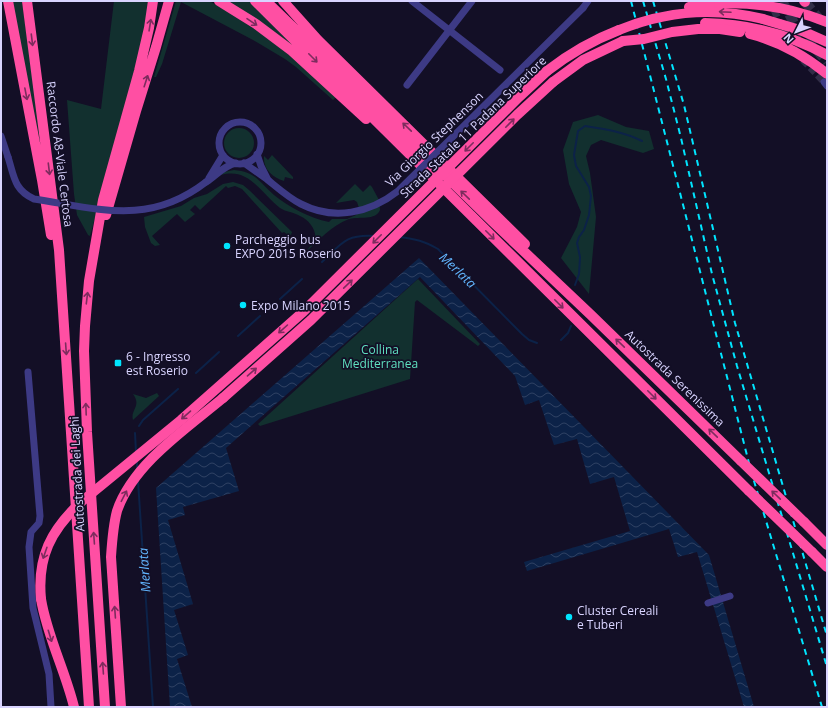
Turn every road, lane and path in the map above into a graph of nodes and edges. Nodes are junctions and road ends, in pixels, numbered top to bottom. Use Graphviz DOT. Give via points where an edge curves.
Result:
graph roads {
  1 [pos="8,1"];
  2 [pos="27,1"];
  3 [pos="153,1"];
  4 [pos="169,1"];
  5 [pos="219,1"];
  6 [pos="255,1"];
  7 [pos="266,1"];
  8 [pos="283,1"];
  9 [pos="412,1"];
  10 [pos="472,1"];
  11 [pos="588,1"];
  12 [pos="827,22"];
  13 [pos="449,30"];
  14 [pos="619,30"];
  15 [pos="623,41"];
  16 [pos="827,42"];
  17 [pos="827,55"];
  18 [pos="500,70"];
  19 [pos="826,81"];
  20 [pos="407,85"];
  21 [pos="1,136"];
  22 [pos="1,143"];
  23 [pos="257,154"];
  24 [pos="223,155"];
  25 [pos="8,157"];
  26 [pos="236,163"];
  27 [pos="244,163"];
  28 [pos="268,180"];
  29 [pos="206,182"];
  30 [pos="452,197"];
  31 [pos="97,239"];
  32 [pos="63,310"];
  33 [pos="590,315"];
  34 [pos="28,372"];
  35 [pos="827,544"];
  36 [pos="827,567"];
  37 [pos="730,596"];
  38 [pos="708,603"];
  39 [pos="51,707"];
  40 [pos="74,707"];
  41 [pos="90,707"];
  42 [pos="105,707"];
  43 [pos="121,707"];
  1 -- 32 [label="highway, one-way" via="48,213 54,268"];
  2 -- 32 [label="highway, Raccordo A8-Viale Certosa, one-way" via="56,218"];
  31 -- 3 [label="highway, one-way" via="103,200 141,64"];
  31 -- 4 [label="highway, one-way"];
  5 -- 30 [label="highway, one-way" via="292,50"];
  6 -- 30 [label="highway, one-way"];
  33 -- 7 [label="highway, one-way"];
  33 -- 8 [label="highway, one-way" via="548,267 318,40"];
  9 -- 13 [label="street"];
  10 -- 13 [label="street"];
  11 -- 28 [label="street, Via Giorgio Stephenson, bridge" via="398,191 378,204 354,212 331,213 317,210 300,204"];
  12 -- 14 [label="highway, bridge" via="790,10 755,3 710,4 666,10 640,18"];
  13 -- 18 [label="street"];
  13 -- 20 [label="street"];
  16 -- 14 [label="highway, Strada Statale 11 Padana Superiore, one-way, bridge" via="800,30 732,13 692,12 666,16"];
  14 -- 40 [label="highway, Strada Statale 11 Padana Superiore, one-way, bridge" via="577,50 535,81 303,312 81,502 63,521 52,536 44,558 40,581 41,598 49,635"];
  15 -- 17 [label="highway, Strada Statale 11 Padana Superiore, bridge" via="664,28 691,24 739,25 771,32"];
  15 -- 19 [label="highway, bridge" via="685,30 715,29 750,34 786,47 810,61"];
  43 -- 15 [label="highway, Strada Statale 11 Padana Superiore, one-way, bridge" via="111,557 114,523 128,489 139,473 311,320 543,90 583,60"];
  21 -- 25 [label="street"];
  22 -- 25 [label="street"];
  23 -- 24 [label="street" via="260,143 258,133 250,125 240,122 227,126 221,134 219,145"];
  23 -- 27 [label="street"];
  23 -- 28 [label="street, Via Giorgio Stephenson"];
  24 -- 26 [label="street"];
  24 -- 29 [label="street"];
  25 -- 29 [label="street, bridge" via="17,185 26,195 34,199 110,210 132,211 162,206"];
  26 -- 27 [label="street"];
  26 -- 29 [label="street" via="222,168"];
  27 -- 28 [label="street, Via Giorgio Stephenson"];
  30 -- 36 [label="highway, one-way, bridge"];
  42 -- 31 [label="highway, Autostrada dei Laghi, one-way" via="84,351 86,303"];
  32 -- 41 [label="highway, Autostrada dei Laghi, one-way"];
  35 -- 33 [label="highway, Autostrada Serenissima, one-way, bridge"];
  34 -- 39 [label="street" via="40,516 39,523 30,536 33,608 50,674"];
  37 -- 38 [label="street"];
}
